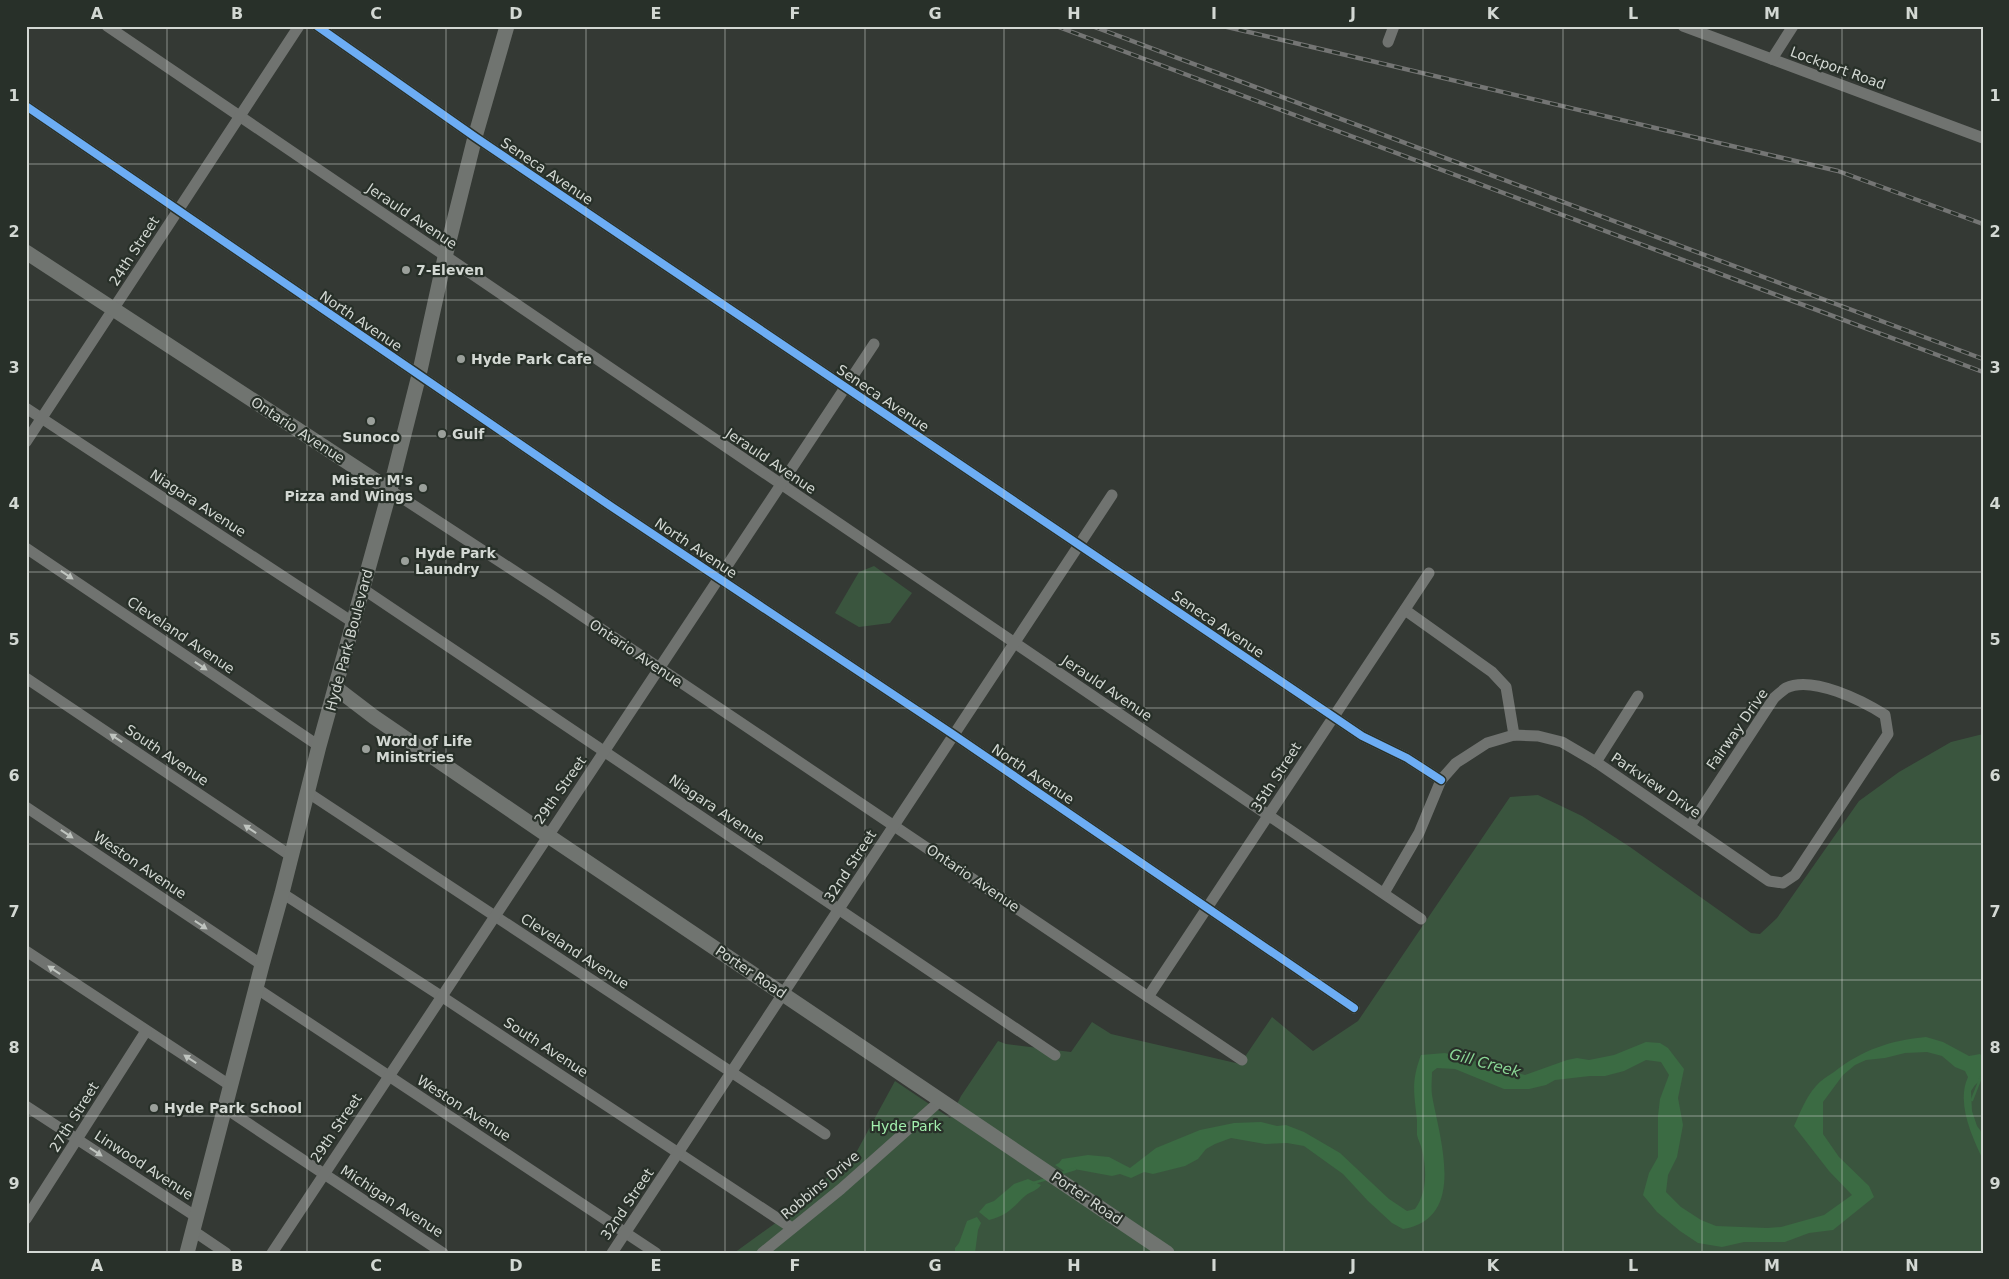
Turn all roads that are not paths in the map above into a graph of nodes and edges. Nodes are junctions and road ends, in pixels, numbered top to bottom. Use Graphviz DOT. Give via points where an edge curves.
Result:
graph roads {
  1 [pos="107,26"];
  2 [pos="299,26"];
  3 [pos="317,26"];
  4 [pos="507,26"];
  5 [pos="1394,26"];
  6 [pos="1683,26"];
  7 [pos="1793,26"];
  8 [pos="1388,42"];
  9 [pos="1772,59"];
  10 [pos="26,106"];
  11 [pos="239,117"];
  12 [pos="475,137"];
  13 [pos="1983,138"];
  14 [pos="178,210"];
  15 [pos="26,252"];
  16 [pos="445,257"];
  17 [pos="113,309"];
  18 [pos="874,344"];
  19 [pos="419,376"];
  20 [pos="845,387"];
  21 [pos="26,408"];
  22 [pos="42,418"];
  23 [pos="26,442"];
  24 [pos="780,485"];
  25 [pos="390,490"];
  26 [pos="1112,495"];
  27 [pos="1079,546"];
  28 [pos="26,548"];
  29 [pos="1429,573"];
  30 [pos="718,578"];
  31 [pos="363,589"];
  32 [pos="1405,610"];
  33 [pos="354,623"];
  34 [pos="1014,643"];
  35 [pos="659,668"];
  36 [pos="26,678"];
  37 [pos="336,688"];
  38 [pos="1638,696"];
  39 [pos="1885,715"];
  40 [pos="1333,717"];
  41 [pos="954,735"];
  42 [pos="1514,735"];
  43 [pos="319,746"];
  44 [pos="605,752"];
  45 [pos="1596,762"];
  46 [pos="1441,780"];
  47 [pos="307,792"];
  48 [pos="26,807"];
  49 [pos="1268,816"];
  50 [pos="895,826"];
  51 [pos="1690,826"];
  52 [pos="547,835"];
  53 [pos="291,856"];
  54 [pos="282,893"];
  55 [pos="1384,893"];
  56 [pos="1209,908"];
  57 [pos="840,910"];
  58 [pos="495,916"];
  59 [pos="1421,919"];
  60 [pos="26,951"];
  61 [pos="262,965"];
  62 [pos="256,988"];
  63 [pos="784,994"];
  64 [pos="441,996"];
  65 [pos="1148,997"];
  66 [pos="1354,1008"];
  67 [pos="146,1031"];
  68 [pos="1055,1055"];
  69 [pos="1242,1060"];
  70 [pos="731,1072"];
  71 [pos="389,1076"];
  72 [pos="231,1086"];
  73 [pos="941,1100"];
  74 [pos="26,1106"];
  75 [pos="225,1108"];
  76 [pos="825,1134"];
  77 [pos="78,1140"];
  78 [pos="679,1153"];
  79 [pos="324,1174"];
  80 [pos="26,1219"];
  81 [pos="194,1223"];
  82 [pos="792,1228"];
  83 [pos="626,1233"];
  84 [pos="187,1253"];
  85 [pos="226,1253"];
  86 [pos="272,1253"];
  87 [pos="443,1253"];
  88 [pos="612,1253"];
  89 [pos="656,1253"];
  90 [pos="762,1253"];
  91 [pos="1167,1253"];
  1 -- 11 [label="street, Jerauld Avenue"];
  2 -- 11 [label="street, 24th Street"];
  3 -- 12 [label="street, Seneca Avenue"];
  4 -- 12 [label="main road, Hyde Park Boulevard"];
  5 -- 8 [label="street"];
  6 -- 9 [label="street, Lockport Road"];
  7 -- 9 [label="street"];
  9 -- 13 [label="street, Lockport Road"];
  10 -- 14 [label="street, North Avenue"];
  11 -- 14 [label="street, 24th Street"];
  11 -- 16 [label="street, Jerauld Avenue"];
  12 -- 16 [label="main road, Hyde Park Boulevard"];
  12 -- 20 [label="street, Seneca Avenue"];
  14 -- 17 [label="street, 24th Street"];
  14 -- 19 [label="street, North Avenue"];
  15 -- 17 [label="main road, Ontario Avenue"];
  16 -- 19 [label="main road, Hyde Park Boulevard"];
  16 -- 24 [label="street, Jerauld Avenue"];
  17 -- 22 [label="street, 24th Street"];
  17 -- 25 [label="main road, Ontario Avenue"];
  18 -- 20 [label="street, 29th Street"];
  19 -- 25 [label="main road, Hyde Park Boulevard"];
  19 -- 30 [label="street, North Avenue"];
  20 -- 24 [label="street, 29th Street"];
  20 -- 27 [label="street, Seneca Avenue"];
  21 -- 22 [label="street, Niagara Avenue"];
  22 -- 23 [label="street, 24th Street"];
  22 -- 33 [label="street, Niagara Avenue"];
  24 -- 30 [label="street, 29th Street"];
  24 -- 34 [label="street, Jerauld Avenue"];
  25 -- 31 [label="main road, Hyde Park Boulevard"];
  25 -- 35 [label="street, Ontario Avenue"];
  26 -- 27 [label="street, 32nd Street"];
  27 -- 34 [label="street, 32nd Street"];
  27 -- 40 [label="street, Seneca Avenue"];
  28 -- 43 [label="street, Cleveland Avenue, one-way"];
  29 -- 32 [label="street, 35th Street"];
  30 -- 35 [label="street, 29th Street"];
  30 -- 41 [label="street, North Avenue"];
  31 -- 33 [label="main road, Hyde Park Boulevard"];
  31 -- 44 [label="street, Niagara Avenue"];
  32 -- 40 [label="street, 35th Street"];
  32 -- 42 [label="street" via="1492,672 1506,687"];
  33 -- 37 [label="main road, Hyde Park Boulevard"];
  34 -- 41 [label="street, 32nd Street"];
  34 -- 49 [label="street, Jerauld Avenue"];
  35 -- 44 [label="street, 29th Street"];
  35 -- 50 [label="street, Ontario Avenue"];
  53 -- 36 [label="street, South Avenue, one-way"];
  37 -- 43 [label="main road, Hyde Park Boulevard"];
  37 -- 52 [label="main road, Porter Road"];
  38 -- 45 [label="street"];
  39 -- 51 [label="street, Fairway Drive" via="1862,701 1832,691 1804,684 1786,688 1774,698"];
  39 -- 51 [label="street, Parkview Drive" via="1888,734 1795,875 1783,883 1769,881"];
  40 -- 46 [label="street, Seneca Avenue"];
  40 -- 49 [label="street, 35th Street"];
  41 -- 50 [label="street, 32nd Street"];
  41 -- 56 [label="street, North Avenue"];
  42 -- 45 [label="street, Parkview Drive" via="1562,742"];
  42 -- 46 [label="street, Parkview Drive" via="1487,744 1456,763"];
  43 -- 47 [label="main road, Hyde Park Boulevard"];
  44 -- 52 [label="street, 29th Street"];
  44 -- 57 [label="street, Niagara Avenue"];
  45 -- 51 [label="street, Parkview Drive"];
  46 -- 55 [label="street, Parkview Drive" via="1419,833"];
  47 -- 53 [label="main road, Hyde Park Boulevard"];
  47 -- 58 [label="street, Cleveland Avenue"];
  48 -- 61 [label="street, Weston Avenue, one-way"];
  49 -- 55 [label="street, Jerauld Avenue"];
  49 -- 56 [label="street, 35th Street"];
  50 -- 57 [label="street, 32nd Street"];
  50 -- 65 [label="street, Ontario Avenue"];
  52 -- 58 [label="street, 29th Street"];
  52 -- 63 [label="main road, Porter Road"];
  53 -- 54 [label="main road, Hyde Park Boulevard"];
  54 -- 61 [label="main road, Hyde Park Boulevard"];
  54 -- 64 [label="street, South Avenue"];
  55 -- 59 [label="street, Jerauld Avenue"];
  56 -- 65 [label="street, 35th Street"];
  56 -- 66 [label="street, North Avenue"];
  57 -- 63 [label="street, 32nd Street"];
  57 -- 68 [label="street, Niagara Avenue"];
  58 -- 64 [label="street, 29th Street"];
  58 -- 70 [label="street, Cleveland Avenue"];
  67 -- 60 [label="street, one-way"];
  61 -- 62 [label="main road, Hyde Park Boulevard"];
  62 -- 71 [label="street, Weston Avenue"];
  62 -- 72 [label="main road, Hyde Park Boulevard"];
  63 -- 70 [label="street, 32nd Street"];
  63 -- 73 [label="main road, Porter Road"];
  64 -- 71 [label="street, 29th Street"];
  64 -- 78 [label="street, South Avenue"];
  65 -- 69 [label="street, Ontario Avenue"];
  72 -- 67 [label="street, one-way"];
  67 -- 77 [label="street, 27th Street"];
  70 -- 76 [label="street, Cleveland Avenue"];
  70 -- 78 [label="street, 32nd Street"];
  71 -- 79 [label="street, 29th Street"];
  71 -- 83 [label="street, Weston Avenue"];
  72 -- 75 [label="main road, Hyde Park Boulevard"];
  73 -- 82 [label="street, Robbins Drive"];
  73 -- 91 [label="main road, Porter Road"];
  74 -- 77 [label="street, Linwood Avenue"];
  75 -- 79 [label="street, Michigan Avenue"];
  75 -- 81 [label="main road, Hyde Park Boulevard"];
  77 -- 80 [label="street, 27th Street"];
  77 -- 81 [label="street, Linwood Avenue, one-way"];
  78 -- 82 [label="street, South Avenue"];
  78 -- 83 [label="street, 32nd Street"];
  79 -- 86 [label="street, 29th Street"];
  79 -- 87 [label="street, Michigan Avenue"];
  81 -- 84 [label="main road, Hyde Park Boulevard"];
  81 -- 85 [label="street, Linwood Avenue"];
  82 -- 90 [label="street, Robbins Drive"];
  83 -- 88 [label="street, 32nd Street"];
  83 -- 89 [label="street, Weston Avenue"];
}
